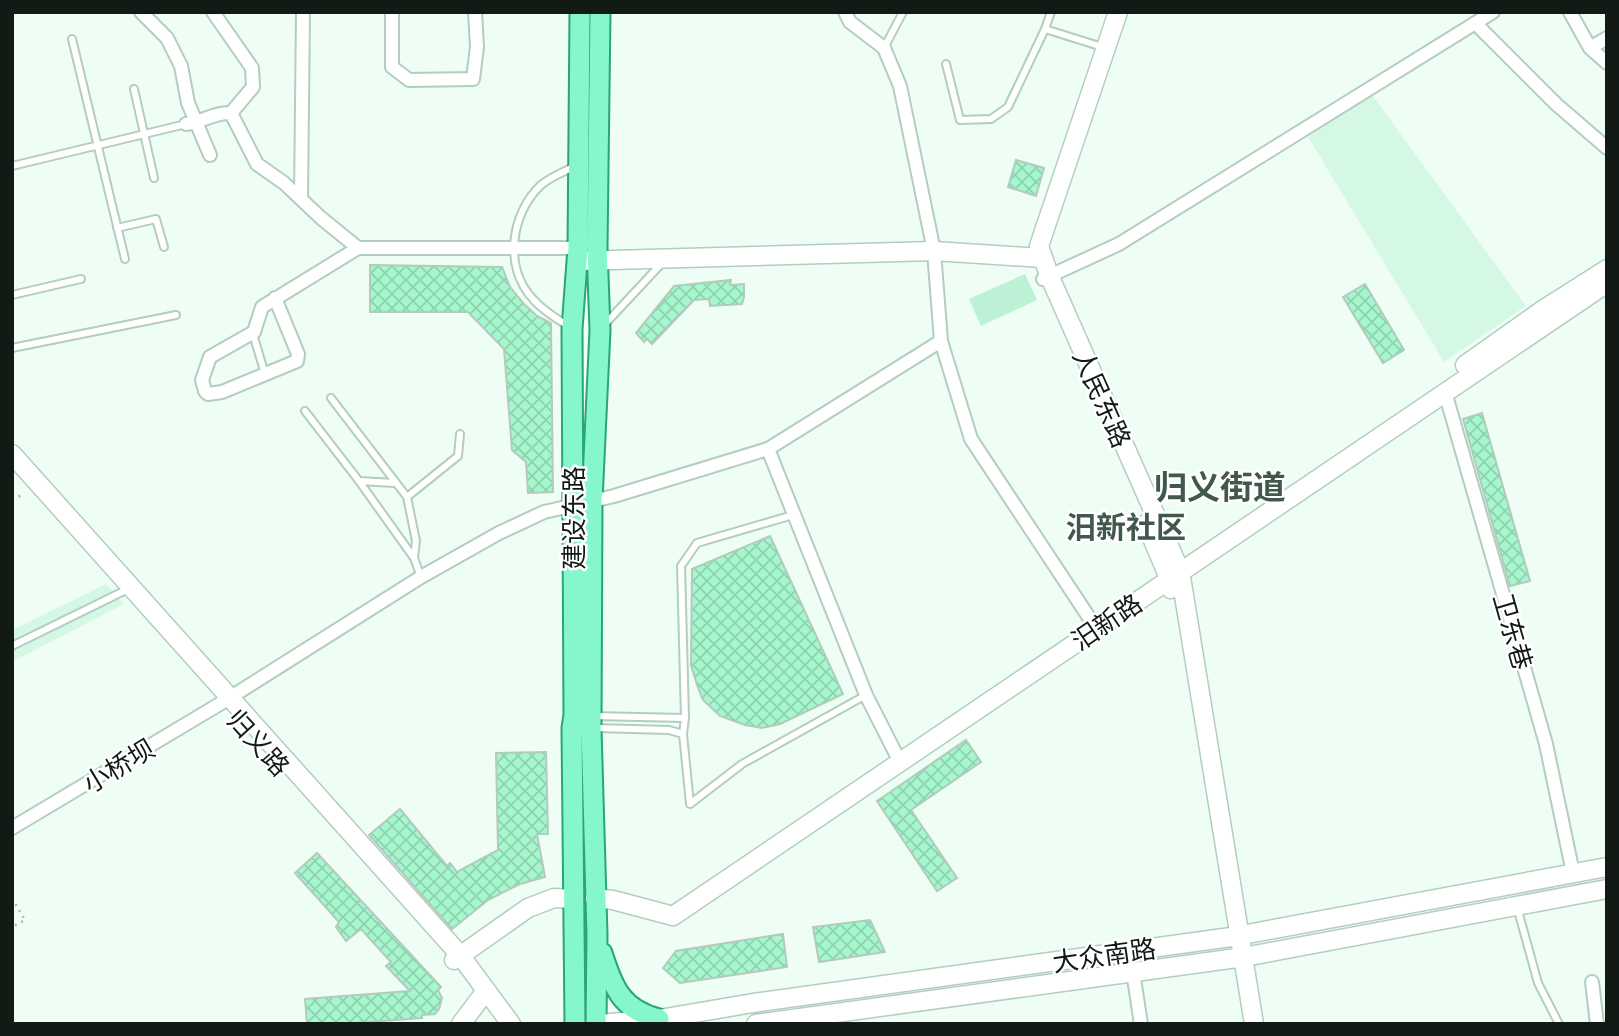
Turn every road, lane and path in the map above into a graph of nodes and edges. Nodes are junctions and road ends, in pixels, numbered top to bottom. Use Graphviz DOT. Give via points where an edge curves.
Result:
graph roads {
  1 [pos="141,12"];
  2 [pos="213,12"];
  3 [pos="303,12"];
  4 [pos="392,12"];
  5 [pos="475,12"];
  6 [pos="580,12"];
  7 [pos="600,12"];
  8 [pos="845,12"];
  9 [pos="903,12"];
  10 [pos="1051,12"];
  11 [pos="1108,12"];
  12 [pos="1118,12"];
  13 [pos="1493,12"];
  14 [pos="1570,12"];
  15 [pos="1475,23"];
  16 [pos="1045,29"];
  17 [pos="1607,38"];
  18 [pos="72,39"];
  19 [pos="1096,45"];
  20 [pos="884,48"];
  21 [pos="1590,48"];
  22 [pos="1607,63"];
  23 [pos="946,64"];
  24 [pos="134,89"];
  25 [pos="231,113"];
  26 [pos="191,123"];
  27 [pos="144,133"];
  28 [pos="97,145"];
  29 [pos="1607,148"];
  30 [pos="210,155"];
  31 [pos="580,163"];
  32 [pos="12,166"];
  33 [pos="154,178"];
  34 [pos="300,198"];
  35 [pos="117,228"];
  36 [pos="164,247"];
  37 [pos="358,248"];
  38 [pos="513,248"];
  39 [pos="933,249"];
  40 [pos="1035,252"];
  41 [pos="671,253"];
  42 [pos="587,254"];
  43 [pos="125,259"];
  44 [pos="1607,269"];
  45 [pos="1046,277"];
  46 [pos="81,279"];
  47 [pos="1607,283"];
  48 [pos="12,295"];
  49 [pos="275,298"];
  50 [pos="176,315"];
  51 [pos="572,329"];
  52 [pos="600,330"];
  53 [pos="253,334"];
  54 [pos="941,341"];
  55 [pos="12,348"];
  56 [pos="265,374"];
  57 [pos="1445,392"];
  58 [pos="331,398"];
  59 [pos="305,411"];
  60 [pos="460,434"];
  61 [pos="768,449"];
  62 [pos="12,454"];
  63 [pos="12,464"];
  64 [pos="359,481"];
  65 [pos="394,483"];
  66 [pos="36,490"];
  67 [pos="407,497"];
  68 [pos="12,499"];
  69 [pos="592,501"];
  70 [pos="572,504"];
  71 [pos="795,514"];
  72 [pos="414,558"];
  73 [pos="1173,570"];
  74 [pos="421,577"];
  75 [pos="126,590"];
  76 [pos="1093,624"];
  77 [pos="12,646"];
  78 [pos="866,695"];
  79 [pos="226,700"];
  80 [pos="685,718"];
  81 [pos="582,722"];
  82 [pos="683,734"];
  83 [pos="897,757"];
  84 [pos="12,828"];
  85 [pos="1607,867"];
  86 [pos="1573,873"];
  87 [pos="1607,889"];
  88 [pos="12,898"];
  89 [pos="595,898"];
  90 [pos="575,899"];
  91 [pos="1517,906"];
  92 [pos="12,927"];
  93 [pos="597,934"];
  94 [pos="1236,936"];
  95 [pos="457,958"];
  96 [pos="1239,958"];
  97 [pos="1133,972"];
  98 [pos="1592,982"];
  99 [pos="482,996"];
  100 [pos="659,1019"];
  101 [pos="461,1024"];
  102 [pos="502,1024"];
  103 [pos="511,1024"];
  104 [pos="575,1024"];
  105 [pos="597,1024"];
  106 [pos="756,1024"];
  107 [pos="1141,1024"];
  108 [pos="1244,1024"];
  109 [pos="1254,1024"];
  110 [pos="1559,1024"];
  111 [pos="1597,1024"];
  1 -- 26 [label="street" via="167,38 181,66"];
  2 -- 25 [label="street" via="252,68 253,87"];
  3 -- 34 [label="street"];
  4 -- 5 [label="street" via="392,67 408,80 474,79"];
  6 -- 31 [label="main road, 建设东路"];
  7 -- 42 [label="main road, 建设东路"];
  8 -- 20 [label="street" via="850,22"];
  9 -- 20 [label="lane"];
  10 -- 16 [label="lane"];
  11 -- 19 [label="street"];
  12 -- 40 [label="street"];
  13 -- 15 [label="street"];
  14 -- 21 [label="street"];
  15 -- 29 [label="street"];
  15 -- 45 [label="street" via="1119,244"];
  16 -- 19 [label="lane"];
  16 -- 23 [label="lane" via="1008,107 991,119 960,120"];
  17 -- 21 [label="street"];
  18 -- 28 [label="lane"];
  19 -- 40 [label="street"];
  20 -- 39 [label="street" via="900,86"];
  21 -- 22 [label="street"];
  24 -- 27 [label="lane"];
  25 -- 26 [label="street" via="220,112"];
  25 -- 34 [label="street" via="257,164"];
  26 -- 27 [label="lane"];
  26 -- 30 [label="street"];
  27 -- 28 [label="lane"];
  27 -- 33 [label="lane"];
  28 -- 32 [label="lane"];
  28 -- 35 [label="lane"];
  31 -- 38 [label="lane" via="544,182 526,201"];
  31 -- 42 [label="main road, 建设东路"];
  34 -- 37 [label="street"];
  35 -- 36 [label="lane" via="156,219"];
  35 -- 43 [label="lane"];
  37 -- 38 [label="street"];
  37 -- 49 [label="street"];
  38 -- 42 [label="street"];
  38 -- 51 [label="lane" via="520,279 532,299"];
  39 -- 40 [label="street"];
  39 -- 41 [label="street"];
  39 -- 54 [label="street"];
  40 -- 45 [label="street, 人民东路"];
  41 -- 42 [label="street"];
  41 -- 52 [label="lane"];
  42 -- 51 [label="main road, 建设东路"];
  42 -- 52 [label="main road, 建设东路"];
  44 -- 73 [label="street"];
  45 -- 73 [label="street, 人民东路"];
  46 -- 48 [label="lane"];
  47 -- 57 [label="street, 汨新路"];
  49 -- 53 [label="street" via="261,307"];
  49 -- 56 [label="street" via="298,355 297,361"];
  50 -- 55 [label="lane"];
  51 -- 70 [label="main road, 建设东路"];
  52 -- 69 [label="main road, 建设东路"];
  53 -- 56 [label="lane"];
  53 -- 56 [label="street" via="210,357 203,386 208,394 215,394"];
  54 -- 61 [label="street, 小桥坝"];
  54 -- 76 [label="street" via="971,439"];
  57 -- 73 [label="street, 汨新路"];
  57 -- 86 [label="street, 卫东巷" via="1546,744"];
  58 -- 65 [label="lane"];
  59 -- 64 [label="lane"];
  60 -- 67 [label="lane" via="458,456"];
  61 -- 69 [label="street, 小桥坝"];
  61 -- 71 [label="street"];
  62 -- 79 [label="street"];
  63 -- 66 [label="street, 归义路"];
  64 -- 65 [label="lane"];
  64 -- 72 [label="lane"];
  65 -- 67 [label="lane"];
  66 -- 68 [label="path"];
  66 -- 75 [label="street, 归义路"];
  67 -- 72 [label="lane" via="416,541"];
  69 -- 70 [label="street, 小桥坝"];
  69 -- 81 [label="main road, 建设东路"];
  70 -- 74 [label="street, 小桥坝" via="499,533"];
  70 -- 81 [label="main road, 建设东路"];
  71 -- 78 [label="street"];
  71 -- 80 [label="lane" via="696,542 681,566"];
  72 -- 74 [label="lane"];
  73 -- 76 [label="street, 汨新路"];
  73 -- 94 [label="street, 人民东路"];
  74 -- 79 [label="street, 小桥坝"];
  75 -- 77 [label="lane"];
  75 -- 79 [label="street, 归义路"];
  76 -- 83 [label="street, 汨新路"];
  78 -- 82 [label="lane" via="742,764 690,804"];
  78 -- 83 [label="street"];
  79 -- 84 [label="street, 小桥坝"];
  79 -- 95 [label="street"];
  80 -- 81 [label="lane"];
  80 -- 82 [label="lane"];
  81 -- 82 [label="lane"];
  81 -- 89 [label="main road, 建设东路"];
  81 -- 90 [label="main road, 建设东路"];
  83 -- 89 [label="street, 汨新路" via="673,916"];
  85 -- 86 [label="street, 大众南路"];
  86 -- 94 [label="street, 大众南路"];
  87 -- 91 [label="street, 大众南路"];
  88 -- 92 [label="path" via="25,920"];
  89 -- 93 [label="main road, 建设东路"];
  90 -- 95 [label="street" via="554,898 528,908"];
  90 -- 104 [label="main road, 建设东路"];
  91 -- 96 [label="street, 大众南路"];
  91 -- 110 [label="lane" via="1538,983"];
  93 -- 100 [label="main road" via="617,993 641,1015"];
  93 -- 105 [label="main road, 建设东路"];
  94 -- 96 [label="street, 人民东路"];
  94 -- 100 [label="street, 大众南路"];
  95 -- 99 [label="street"];
  95 -- 103 [label="street"];
  96 -- 97 [label="street, 大众南路"];
  96 -- 108 [label="street"];
  96 -- 109 [label="street"];
  97 -- 106 [label="street, 大众南路"];
  97 -- 107 [label="street"];
  98 -- 111 [label="street"];
  99 -- 101 [label="street"];
  99 -- 102 [label="street"];
  100 -- 105 [label="street, 大众南路"];
}
